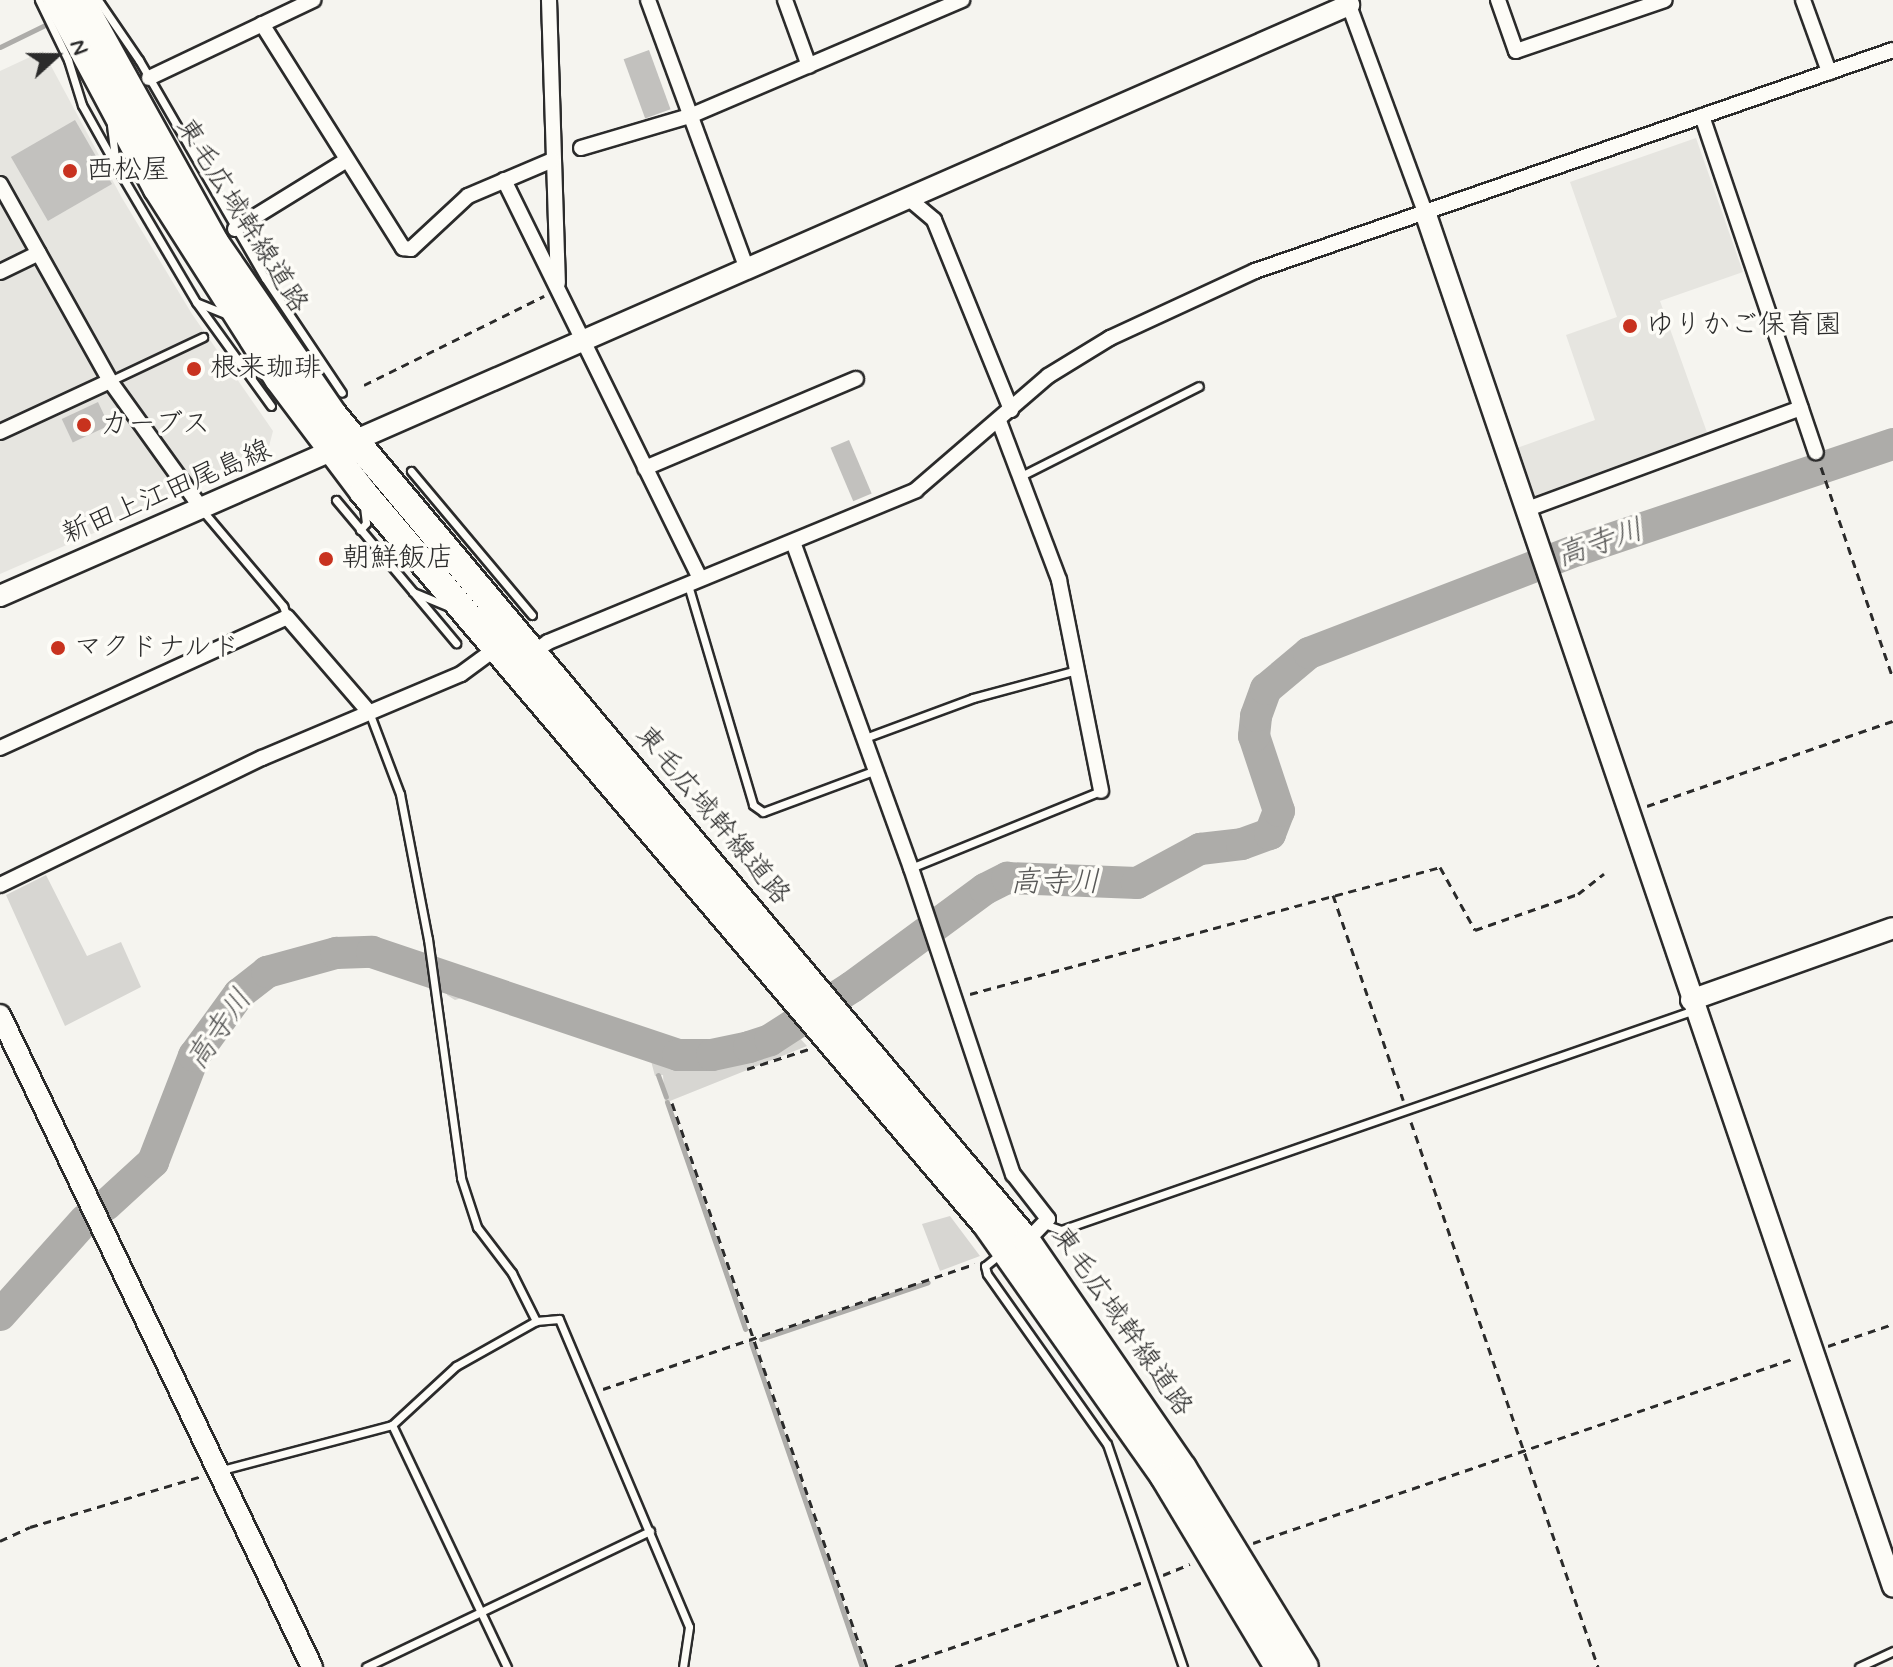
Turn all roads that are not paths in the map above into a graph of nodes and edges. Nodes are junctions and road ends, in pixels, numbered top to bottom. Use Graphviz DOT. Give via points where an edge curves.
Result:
graph roads {
  1 [pos="39,0"];
  2 [pos="56,0"];
  3 [pos="81,0"];
  4 [pos="98,0"];
  5 [pos="313,0"];
  6 [pos="549,0"];
  7 [pos="648,0"];
  8 [pos="785,0"];
  9 [pos="919,0"];
  10 [pos="962,0"];
  11 [pos="1498,0"];
  12 [pos="1803,0"];
  13 [pos="1661,1"];
  14 [pos="1348,3"];
  15 [pos="925,17"];
  16 [pos="262,24"];
  17 [pos="84,32"];
  18 [pos="1893,50"];
  19 [pos="809,66"];
  20 [pos="1829,72"];
  21 [pos="149,78"];
  22 [pos="110,105"];
  23 [pos="690,116"];
  24 [pos="1702,116"];
  25 [pos="144,120"];
  26 [pos="581,148"];
  27 [pos="553,160"];
  28 [pos="345,161"];
  29 [pos="116,166"];
  30 [pos="504,180"];
  31 [pos="0,184"];
  32 [pos="200,187"];
  33 [pos="212,192"];
  34 [pos="908,198"];
  35 [pos="1425,212"];
  36 [pos="235,229"];
  37 [pos="39,253"];
  38 [pos="746,267"];
  39 [pos="0,272"];
  40 [pos="265,278"];
  41 [pos="558,289"];
  42 [pos="196,302"];
  43 [pos="263,314"];
  44 [pos="236,317"];
  45 [pos="203,337"];
  46 [pos="584,341"];
  47 [pos="856,379"];
  48 [pos="110,381"];
  49 [pos="1199,386"];
  50 [pos="342,393"];
  51 [pos="271,406"];
  52 [pos="1801,408"];
  53 [pos="1011,410"];
  54 [pos="999,421"];
  55 [pos="0,432"];
  56 [pos="345,447"];
  57 [pos="1816,452"];
  58 [pos="645,468"];
  59 [pos="411,471"];
  60 [pos="1021,476"];
  61 [pos="363,492"];
  62 [pos="336,500"];
  63 [pos="405,504"];
  64 [pos="202,509"];
  65 [pos="1525,510"];
  66 [pos="448,517"];
  67 [pos="360,530"];
  68 [pos="793,542"];
  69 [pos="499,577"];
  70 [pos="693,580"];
  71 [pos="412,592"];
  72 [pos="0,596"];
  73 [pos="462,610"];
  74 [pos="532,615"];
  75 [pos="287,617"];
  76 [pos="504,622"];
  77 [pos="456,643"];
  78 [pos="495,649"];
  79 [pos="531,654"];
  80 [pos="1079,670"];
  81 [pos="369,712"];
  82 [pos="864,738"];
  83 [pos="0,748"];
  84 [pos="876,770"];
  85 [pos="1101,791"];
  86 [pos="911,868"];
  87 [pos="0,885"];
  88 [pos="1893,928"];
  89 [pos="809,998"];
  90 [pos="1693,1005"];
  91 [pos="0,1015"];
  92 [pos="1016,1246"];
  93 [pos="536,1321"];
  94 [pos="392,1425"];
  95 [pos="220,1471"];
  96 [pos="650,1531"];
  97 [pos="1893,1587"];
  98 [pos="480,1611"];
  99 [pos="1893,1651"];
  100 [pos="312,1667"];
  101 [pos="366,1667"];
  102 [pos="507,1667"];
  103 [pos="683,1667"];
  104 [pos="1183,1667"];
  105 [pos="1278,1667"];
  106 [pos="1305,1667"];
  107 [pos="1859,1667"];
  1 -- 17 [label="lane"];
  2 -- 17 [label="highway, 東毛広域幹線道路"];
  3 -- 17 [label="highway, 東毛広域幹線道路"];
  4 -- 17 [label="lane"];
  5 -- 16 [label="street"];
  6 -- 27 [label="street"];
  7 -- 23 [label="street"];
  8 -- 19 [label="street"];
  9 -- 15 [label="street"];
  10 -- 15 [label="street"];
  11 -- 13 [label="street" via="1516,51"];
  12 -- 20 [label="street"];
  14 -- 34 [label="street, 新田上江田尾島線"];
  14 -- 35 [label="street"];
  15 -- 19 [label="street"];
  16 -- 21 [label="street"];
  16 -- 28 [label="street"];
  17 -- 21 [label="lane"];
  17 -- 22 [label="highway, 東毛広域幹線道路"];
  17 -- 25 [label="highway, 東毛広域幹線道路"];
  17 -- 29 [label="lane" via="82,105"];
  18 -- 20 [label="street"];
  19 -- 23 [label="street"];
  20 -- 24 [label="street"];
  21 -- 25 [label="lane"];
  21 -- 33 [label="lane"];
  22 -- 29 [label="lane"];
  22 -- 44 [label="highway, 東毛広域幹線道路"];
  23 -- 26 [label="street"];
  23 -- 38 [label="street"];
  24 -- 35 [label="street"];
  24 -- 52 [label="street"];
  25 -- 43 [label="highway, 東毛広域幹線道路" via="182,174"];
  27 -- 30 [label="street"];
  27 -- 41 [label="street"];
  28 -- 30 [label="street" via="403,248 411,249 458,203"];
  28 -- 36 [label="street"];
  29 -- 42 [label="lane"];
  30 -- 41 [label="street"];
  31 -- 37 [label="street"];
  32 -- 33 [label="lane"];
  33 -- 36 [label="lane"];
  34 -- 38 [label="street, 新田上江田尾島線"];
  34 -- 53 [label="street" via="934,220"];
  35 -- 53 [label="street" via="1255,271 1110,338 1048,376"];
  35 -- 65 [label="street"];
  36 -- 40 [label="lane"];
  37 -- 39 [label="street"];
  37 -- 48 [label="street"];
  38 -- 46 [label="street, 新田上江田尾島線"];
  40 -- 43 [label="lane"];
  40 -- 50 [label="lane"];
  41 -- 46 [label="street"];
  42 -- 44 [label="lane"];
  42 -- 51 [label="lane"];
  43 -- 56 [label="highway, 東毛広域幹線道路"];
  44 -- 56 [label="highway, 東毛広域幹線道路"];
  45 -- 48 [label="lane"];
  46 -- 56 [label="street, 新田上江田尾島線"];
  46 -- 58 [label="street"];
  47 -- 58 [label="street"];
  48 -- 55 [label="street"];
  48 -- 64 [label="street"];
  49 -- 60 [label="lane"];
  52 -- 57 [label="street"];
  52 -- 65 [label="street"];
  53 -- 54 [label="street"];
  54 -- 60 [label="street"];
  54 -- 68 [label="street" via="916,490"];
  56 -- 61 [label="highway, 東毛広域幹線道路"];
  56 -- 63 [label="highway, 東毛広域幹線道路"];
  56 -- 64 [label="street, 新田上江田尾島線"];
  58 -- 70 [label="street"];
  59 -- 66 [label="lane"];
  60 -- 80 [label="street" via="1059,580"];
  61 -- 67 [label="lane" via="366,523"];
  61 -- 73 [label="highway, 東毛広域幹線道路"];
  62 -- 67 [label="lane"];
  63 -- 66 [label="lane" via="421,503 432,514"];
  63 -- 76 [label="highway, 東毛広域幹線道路"];
  64 -- 72 [label="street, 新田上江田尾島線"];
  64 -- 75 [label="lane"];
  65 -- 90 [label="street"];
  66 -- 69 [label="lane"];
  67 -- 71 [label="lane"];
  68 -- 70 [label="street"];
  68 -- 82 [label="street"];
  69 -- 74 [label="lane"];
  69 -- 76 [label="lane"];
  70 -- 79 [label="street" via="543,644"];
  70 -- 84 [label="lane" via="753,805 763,812"];
  71 -- 73 [label="lane"];
  71 -- 77 [label="lane"];
  73 -- 78 [label="highway, 東毛広域幹線道路"];
  75 -- 81 [label="street"];
  75 -- 83 [label="street"];
  76 -- 79 [label="highway, 東毛広域幹線道路"];
  78 -- 81 [label="street" via="461,674"];
  78 -- 89 [label="highway, 東毛広域幹線道路"];
  79 -- 89 [label="highway, 東毛広域幹線道路"];
  80 -- 82 [label="lane" via="973,698"];
  80 -- 85 [label="street"];
  81 -- 87 [label="street"];
  81 -- 93 [label="lane" via="400,794 433,962 461,1178 477,1227 512,1273"];
  82 -- 84 [label="street"];
  84 -- 86 [label="street"];
  85 -- 86 [label="lane"];
  86 -- 92 [label="street" via="1013,1174"];
  88 -- 90 [label="street"];
  89 -- 92 [label="highway, 東毛広域幹線道路"];
  90 -- 92 [label="lane"];
  90 -- 97 [label="street"];
  91 -- 95 [label="street"];
  92 -- 104 [label="lane" via="1107,1444"];
  92 -- 105 [label="highway, 東毛広域幹線道路"];
  92 -- 106 [label="highway, 東毛広域幹線道路" via="1183,1468"];
  93 -- 94 [label="lane" via="456,1366"];
  93 -- 96 [label="lane" via="559,1319"];
  94 -- 95 [label="lane"];
  94 -- 98 [label="lane"];
  95 -- 100 [label="street"];
  96 -- 98 [label="lane"];
  96 -- 103 [label="lane" via="689,1627"];
  98 -- 101 [label="lane"];
  98 -- 102 [label="lane"];
  99 -- 107 [label="lane"];
}
